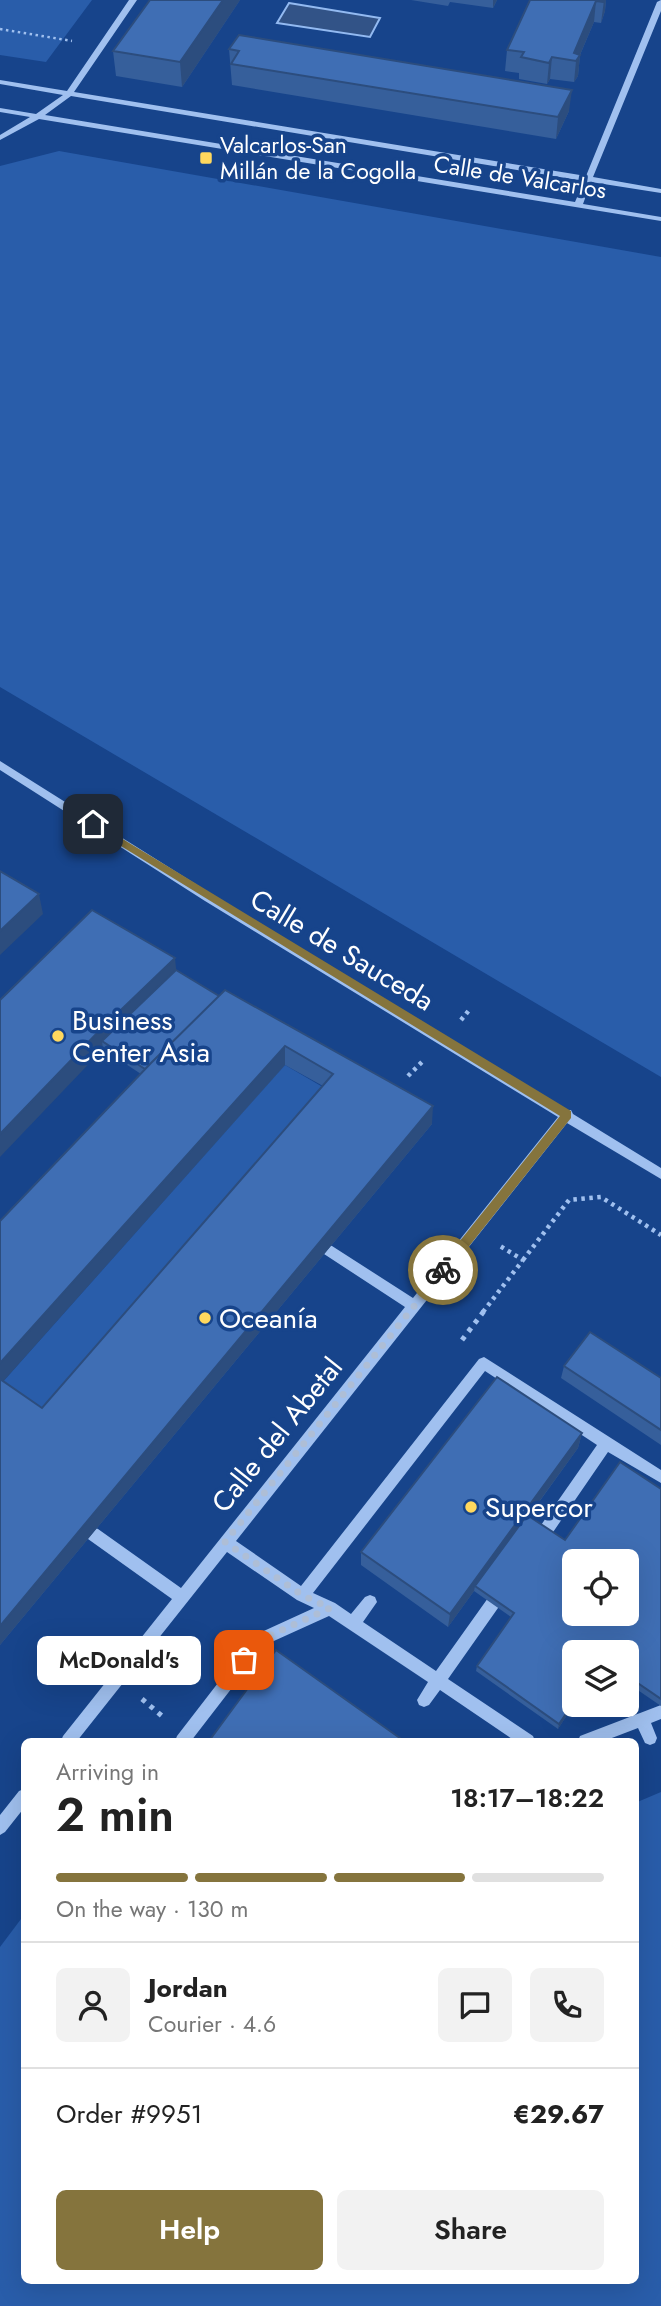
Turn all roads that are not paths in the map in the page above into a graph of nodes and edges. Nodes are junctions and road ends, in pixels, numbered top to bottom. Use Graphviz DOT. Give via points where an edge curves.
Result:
graph roads {
  1 [pos="133,0"];
  2 [pos="661,2"];
  3 [pos="0,82"];
  4 [pos="69,94"];
  5 [pos="0,110"];
  6 [pos="38,116"];
  7 [pos="0,138"];
  8 [pos="590,179"];
  9 [pos="661,191"];
  10 [pos="579,205"];
  11 [pos="661,219"];
  12 [pos="0,765"];
  13 [pos="567,1114"];
  14 [pos="661,1174"];
  15 [pos="328,1251"];
  16 [pos="414,1306"];
  17 [pos="606,1443"];
  18 [pos="661,1477"];
  19 [pos="544,1533"];
  20 [pos="93,1534"];
  21 [pos="225,1542"];
  22 [pos="302,1595"];
  23 [pos="182,1597"];
  24 [pos="370,1602"];
  25 [pos="494,1603"];
  26 [pos="330,1608"];
  27 [pos="353,1623"];
  28 [pos="437,1681"];
  29 [pos="424,1699"];
  30 [pos="661,1712"];
  31 [pos="641,1719"];
  32 [pos="70,1738"];
  33 [pos="185,1738"];
  34 [pos="523,1738"];
  35 [pos="594,1738"];
  36 [pos="650,1738"];
  37 [pos="21,1800"];
  38 [pos="0,1827"];
  1 -- 4 [label="street"];
  2 -- 8 [label="street"];
  3 -- 4 [label="street, Calle de Valcarlos"];
  4 -- 6 [label="street"];
  4 -- 8 [label="street, Calle de Valcarlos"];
  5 -- 6 [label="street, Calle de Valcarlos"];
  6 -- 7 [label="street"];
  6 -- 10 [label="street, Calle de Valcarlos"];
  8 -- 9 [label="street, Calle de Valcarlos"];
  8 -- 10 [label="street"];
  10 -- 11 [label="street, Calle de Valcarlos"];
  12 -- 13 [label="street, Calle de Sauceda" via="209,898"];
  13 -- 14 [label="street, Calle de Sauceda"];
  13 -- 16 [label="street, Calle del Abetal"];
  15 -- 16 [label="street"];
  16 -- 21 [label="street, Calle del Abetal"];
  17 -- 18 [label="street"];
  17 -- 19 [label="street"];
  17 -- 22 [label="street" via="484,1363"];
  20 -- 23 [label="street"];
  21 -- 22 [label="street"];
  21 -- 23 [label="street, Calle del Abetal"];
  22 -- 26 [label="street"];
  23 -- 32 [label="street, Calle del Abetal"];
  24 -- 27 [label="street"];
  25 -- 28 [label="street"];
  26 -- 27 [label="street"];
  26 -- 33 [label="street" via="260,1640"];
  27 -- 28 [label="street"];
  28 -- 29 [label="street"];
  28 -- 34 [label="street"];
  30 -- 31 [label="street"];
  31 -- 35 [label="street"];
  31 -- 36 [label="street"];
  37 -- 38 [label="street"];
}
